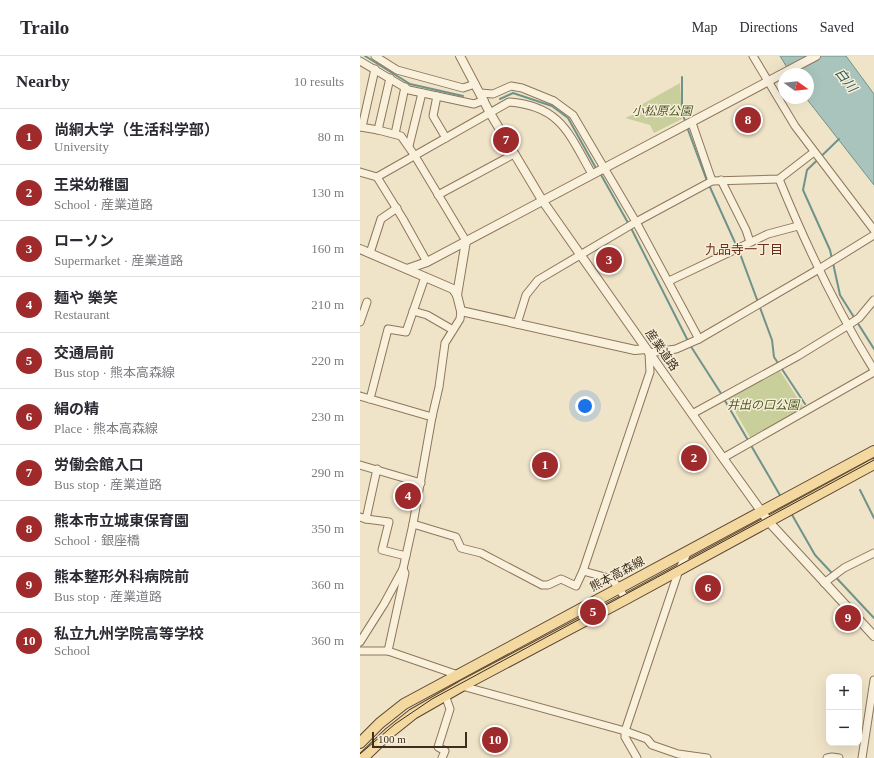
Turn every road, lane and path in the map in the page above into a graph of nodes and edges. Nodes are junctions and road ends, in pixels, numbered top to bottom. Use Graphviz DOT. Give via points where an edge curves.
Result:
graph roads {
  1 [pos="375,56"];
  2 [pos="460,56"];
  3 [pos="753,56"];
  4 [pos="816,56"];
  5 [pos="361,61"];
  6 [pos="375,69"];
  7 [pos="390,78"];
  8 [pos="770,81"];
  9 [pos="475,84"];
  10 [pos="405,87"];
  11 [pos="422,93"];
  12 [pos="437,96"];
  13 [pos="482,97"];
  14 [pos="490,113"];
  15 [pos="692,123"];
  16 [pos="361,127"];
  17 [pos="378,130"];
  18 [pos="395,134"];
  19 [pos="446,138"];
  20 [pos="409,146"];
  21 [pos="814,152"];
  22 [pos="514,154"];
  23 [pos="415,156"];
  24 [pos="603,168"];
  25 [pos="360,172"];
  26 [pos="592,174"];
  27 [pos="377,177"];
  28 [pos="779,179"];
  29 [pos="721,180"];
  30 [pos="712,181"];
  31 [pos="438,195"];
  32 [pos="542,200"];
  33 [pos="397,208"];
  34 [pos="636,222"];
  35 [pos="798,226"];
  36 [pos="874,230"];
  37 [pos="874,235"];
  38 [pos="466,242"];
  39 [pos="750,242"];
  40 [pos="360,250"];
  41 [pos="370,253"];
  42 [pos="582,255"];
  43 [pos="427,262"];
  44 [pos="406,269"];
  45 [pos="819,269"];
  46 [pos="425,277"];
  47 [pos="669,281"];
  48 [pos="457,295"];
  49 [pos="874,300"];
  50 [pos="367,302"];
  51 [pos="413,311"];
  52 [pos="461,311"];
  53 [pos="360,322"];
  54 [pos="517,324"];
  55 [pos="847,326"];
  56 [pos="453,330"];
  57 [pos="699,339"];
  58 [pos="648,351"];
  59 [pos="874,371"];
  60 [pos="360,396"];
  61 [pos="370,399"];
  62 [pos="692,414"];
  63 [pos="432,417"];
  64 [pos="874,451"];
  65 [pos="722,458"];
  66 [pos="360,464"];
  67 [pos="874,464"];
  68 [pos="377,469"];
  69 [pos="421,483"];
  70 [pos="760,511"];
  71 [pos="363,518"];
  72 [pos="769,522"];
  73 [pos="413,524"];
  74 [pos="688,551"];
  75 [pos="874,553"];
  76 [pos="406,556"];
  77 [pos="403,569"];
  78 [pos="679,570"];
  79 [pos="583,571"];
  80 [pos="824,583"];
  81 [pos="618,588"];
  82 [pos="626,599"];
  83 [pos="874,636"];
  84 [pos="360,642"];
  85 [pos="360,651"];
  86 [pos="388,651"];
  87 [pos="458,675"];
  88 [pos="874,680"];
  89 [pos="462,686"];
  90 [pos="445,695"];
  91 [pos="625,731"];
  92 [pos="360,743"];
  93 [pos="363,758"];
  94 [pos="442,758"];
  95 [pos="637,758"];
  96 [pos="707,758"];
  97 [pos="827,758"];
  98 [pos="839,758"];
  99 [pos="862,758"];
  1 -- 9 [label="street" via="397,70 463,88"];
  2 -- 9 [label="street, 産業道路"];
  3 -- 8 [label="street"];
  4 -- 8 [label="street"];
  5 -- 6 [label="street"];
  6 -- 7 [label="street"];
  6 -- 16 [label="street"];
  7 -- 10 [label="street"];
  7 -- 17 [label="street"];
  8 -- 15 [label="street"];
  8 -- 21 [label="street" via="795,126"];
  9 -- 13 [label="street, 産業道路"];
  10 -- 11 [label="street"];
  10 -- 18 [label="street"];
  11 -- 12 [label="street"];
  11 -- 20 [label="street"];
  12 -- 13 [label="street" via="474,104"];
  12 -- 19 [label="street" via="433,116"];
  13 -- 14 [label="street, 産業道路"];
  13 -- 24 [label="street" via="511,86 522,88 563,106 573,115"];
  14 -- 19 [label="street"];
  14 -- 22 [label="street, 産業道路"];
  14 -- 26 [label="street" via="509,102 537,108 554,116 563,125"];
  15 -- 24 [label="street"];
  15 -- 30 [label="street"];
  16 -- 17 [label="street"];
  17 -- 18 [label="street"];
  18 -- 20 [label="street" via="401,136"];
  19 -- 23 [label="street"];
  20 -- 23 [label="street"];
  21 -- 28 [label="street"];
  21 -- 36 [label="street"];
  22 -- 31 [label="street"];
  22 -- 32 [label="street, 産業道路"];
  23 -- 27 [label="street"];
  23 -- 31 [label="street"];
  24 -- 26 [label="street"];
  24 -- 34 [label="street"];
  25 -- 27 [label="street"];
  26 -- 32 [label="street"];
  27 -- 33 [label="street"];
  28 -- 29 [label="street"];
  28 -- 35 [label="street"];
  29 -- 30 [label="street"];
  29 -- 39 [label="street"];
  30 -- 34 [label="street"];
  31 -- 38 [label="street"];
  32 -- 38 [label="street"];
  32 -- 42 [label="street, 産業道路"];
  33 -- 41 [label="street" via="381,219"];
  33 -- 43 [label="street"];
  34 -- 42 [label="street"];
  34 -- 47 [label="street"];
  35 -- 39 [label="street"];
  35 -- 45 [label="street"];
  37 -- 45 [label="street"];
  38 -- 43 [label="street"];
  38 -- 48 [label="street"];
  39 -- 47 [label="street"];
  40 -- 41 [label="street"];
  41 -- 44 [label="street"];
  42 -- 54 [label="street" via="538,280 526,295"];
  42 -- 58 [label="street, 産業道路"];
  43 -- 44 [label="street"];
  44 -- 46 [label="street"];
  45 -- 55 [label="street"];
  45 -- 57 [label="street"];
  46 -- 48 [label="street" via="453,289"];
  46 -- 51 [label="street"];
  47 -- 57 [label="street"];
  48 -- 52 [label="street"];
  49 -- 55 [label="street" via="859,318"];
  50 -- 53 [label="street"];
  51 -- 56 [label="street" via="427,315"];
  51 -- 61 [label="street" via="406,332 388,329"];
  52 -- 54 [label="street"];
  52 -- 56 [label="street" via="460,320"];
  54 -- 58 [label="street"];
  55 -- 59 [label="street"];
  55 -- 62 [label="street"];
  56 -- 63 [label="street" via="444,343 440,387"];
  57 -- 58 [label="street" via="676,349"];
  58 -- 62 [label="street, 産業道路"];
  58 -- 79 [label="street" via="650,372"];
  59 -- 65 [label="street"];
  60 -- 61 [label="street"];
  61 -- 63 [label="street"];
  62 -- 65 [label="street, 産業道路"];
  63 -- 69 [label="street"];
  64 -- 70 [label="main road, 熊本高森線"];
  65 -- 70 [label="street, 産業道路"];
  66 -- 68 [label="street"];
  67 -- 72 [label="main road"];
  68 -- 69 [label="street"];
  68 -- 71 [label="street"];
  69 -- 73 [label="street"];
  70 -- 72 [label="street, 産業道路"];
  70 -- 74 [label="main road, 熊本高森線"];
  71 -- 76 [label="street" via="389,522 382,550"];
  72 -- 78 [label="main road"];
  72 -- 80 [label="street, 産業道路"];
  73 -- 76 [label="street"];
  73 -- 79 [label="street" via="456,537 462,548 481,553 542,584 548,585 561,579 576,586"];
  74 -- 78 [label="street"];
  74 -- 81 [label="main road, 熊本高森線"];
  75 -- 80 [label="street" via="844,568"];
  76 -- 77 [label="street"];
  77 -- 84 [label="street"];
  77 -- 86 [label="street"];
  78 -- 82 [label="main road"];
  78 -- 91 [label="street"];
  79 -- 81 [label="street" via="612,579"];
  80 -- 83 [label="street, 産業道路"];
  81 -- 82 [label="street"];
  81 -- 87 [label="main road, 熊本高森線"];
  82 -- 89 [label="main road"];
  85 -- 86 [label="street"];
  86 -- 87 [label="street"];
  87 -- 92 [label="main road, 熊本高森線" via="404,704"];
  88 -- 99 [label="street"];
  89 -- 90 [label="main road"];
  89 -- 91 [label="street"];
  90 -- 93 [label="main road" via="413,714"];
  90 -- 94 [label="street" via="450,709 438,747 445,751"];
  91 -- 95 [label="street" via="625,737"];
  91 -- 96 [label="street" via="647,739 652,745 678,754"];
  97 -- 98 [label="street"];
}
